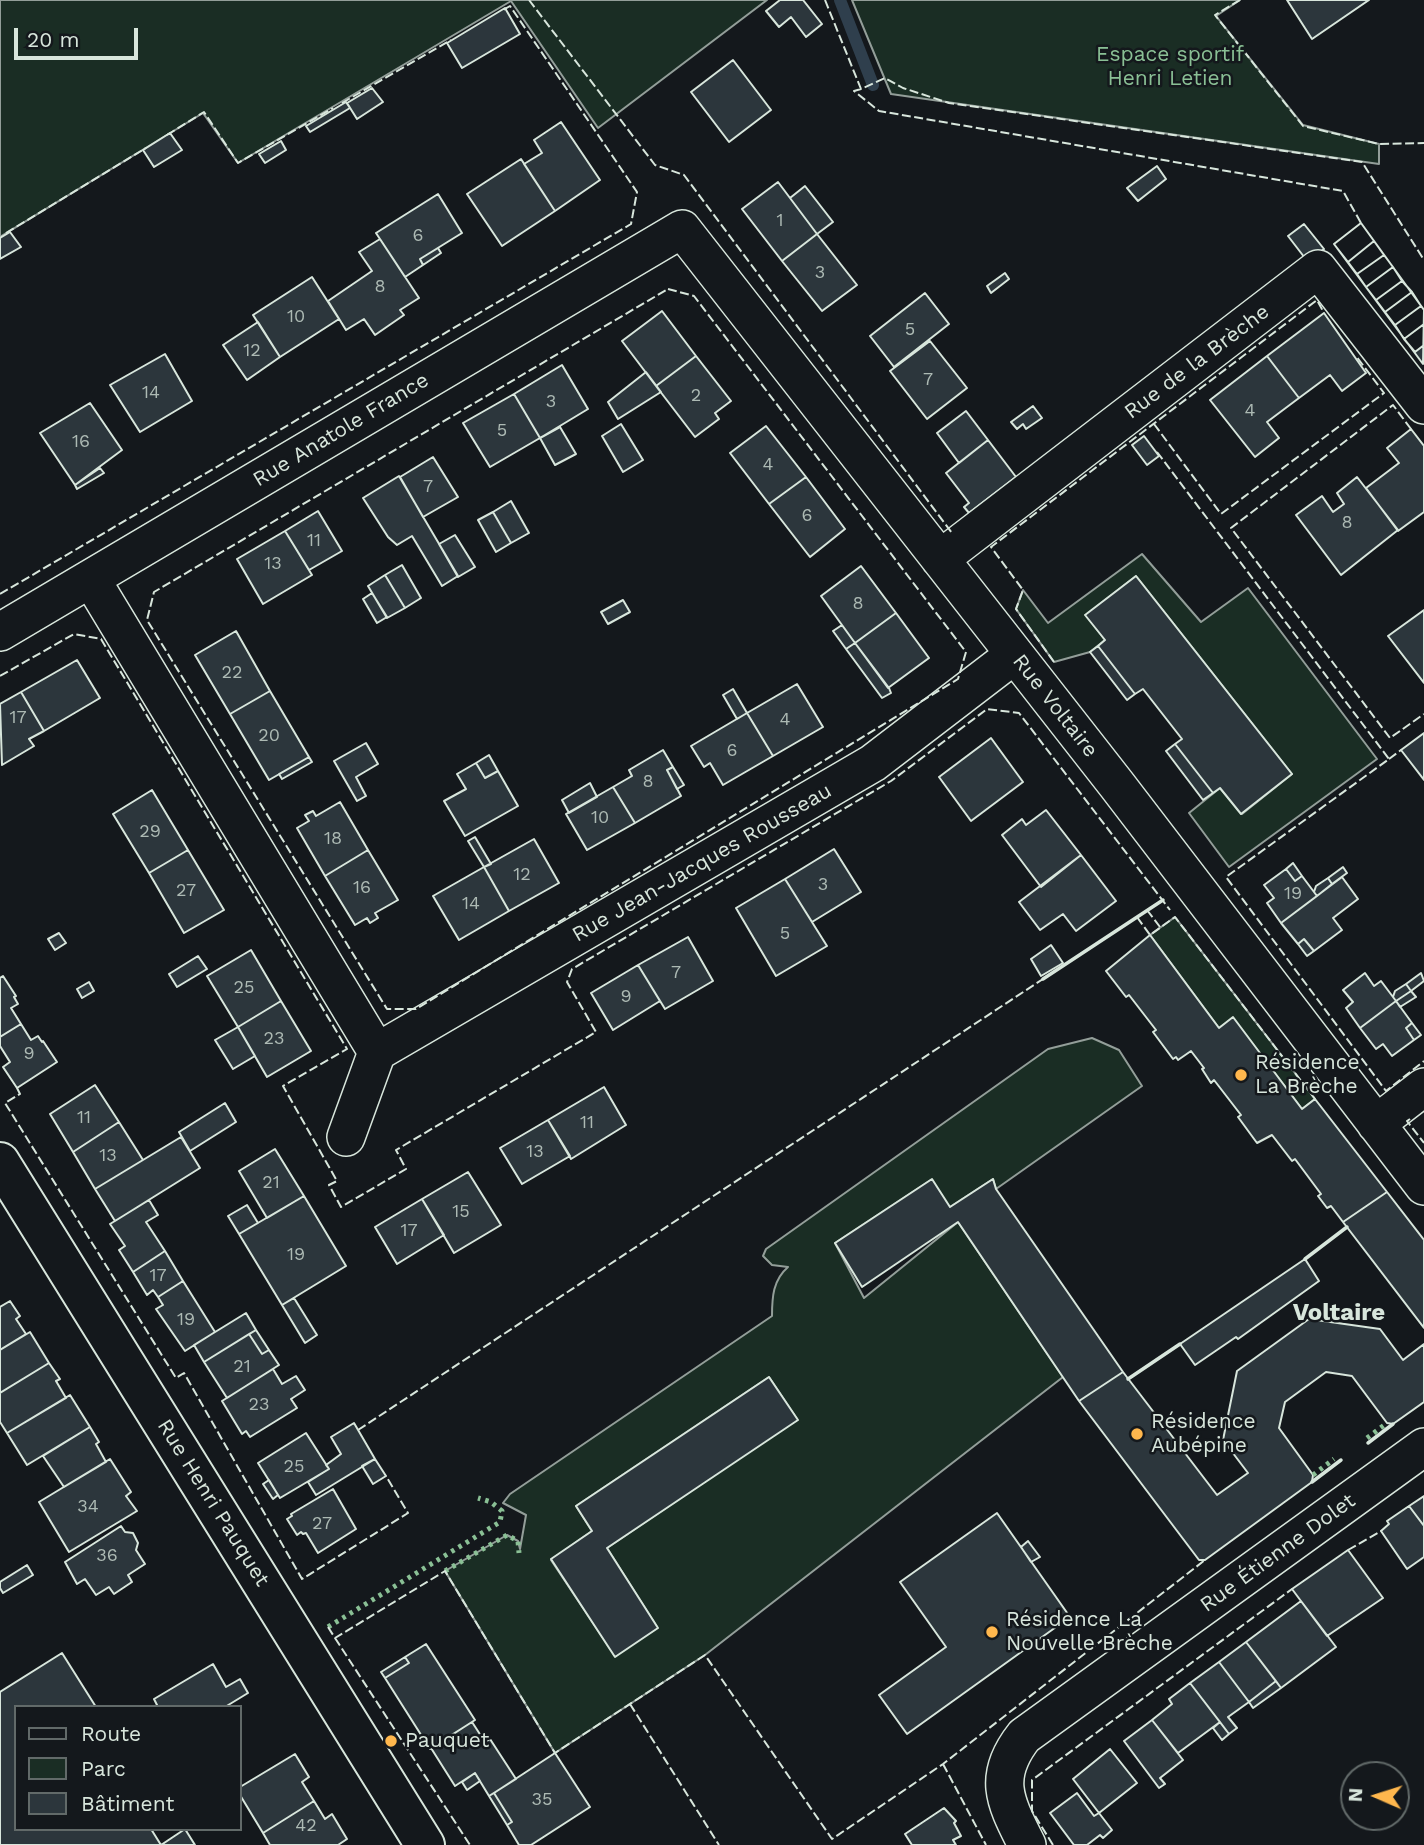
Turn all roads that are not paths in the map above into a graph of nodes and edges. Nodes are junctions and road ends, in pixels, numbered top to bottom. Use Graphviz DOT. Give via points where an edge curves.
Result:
graph roads {
  1 [pos="682,229"];
  2 [pos="1424,405"];
  3 [pos="940,559"];
  4 [pos="90,579"];
  5 [pos="0,632"];
  6 [pos="1014,654"];
  7 [pos="377,1052"];
  8 [pos="1424,1087"];
  9 [pos="1376,1124"];
  10 [pos="346,1138"];
  11 [pos="0,1163"];
  12 [pos="1424,1186"];
  13 [pos="1424,1447"];
  14 [pos="425,1845"];
  15 [pos="1027,1845"];
  1 -- 3 [label="street, Rue Voltaire"];
  1 -- 4 [label="street, Rue Anatole France"];
  2 -- 3 [label="street, Rue de la Brèche" via="1318,269"];
  3 -- 6 [label="street, Rue Voltaire"];
  4 -- 5 [label="street, Rue Anatole France"];
  4 -- 7 [label="street"];
  6 -- 7 [label="street, Rue Jean-Jacques Rousseau" via="873,763"];
  6 -- 9 [label="street, Rue Voltaire"];
  7 -- 10 [label="street"];
  8 -- 9 [label="street"];
  9 -- 12 [label="street, Rue Voltaire"];
  11 -- 14 [label="street, Rue Henri Pauquet"];
  13 -- 15 [label="street, Rue Étienne Dolet" via="1024,1736 1008,1765 1005,1797"];
}
